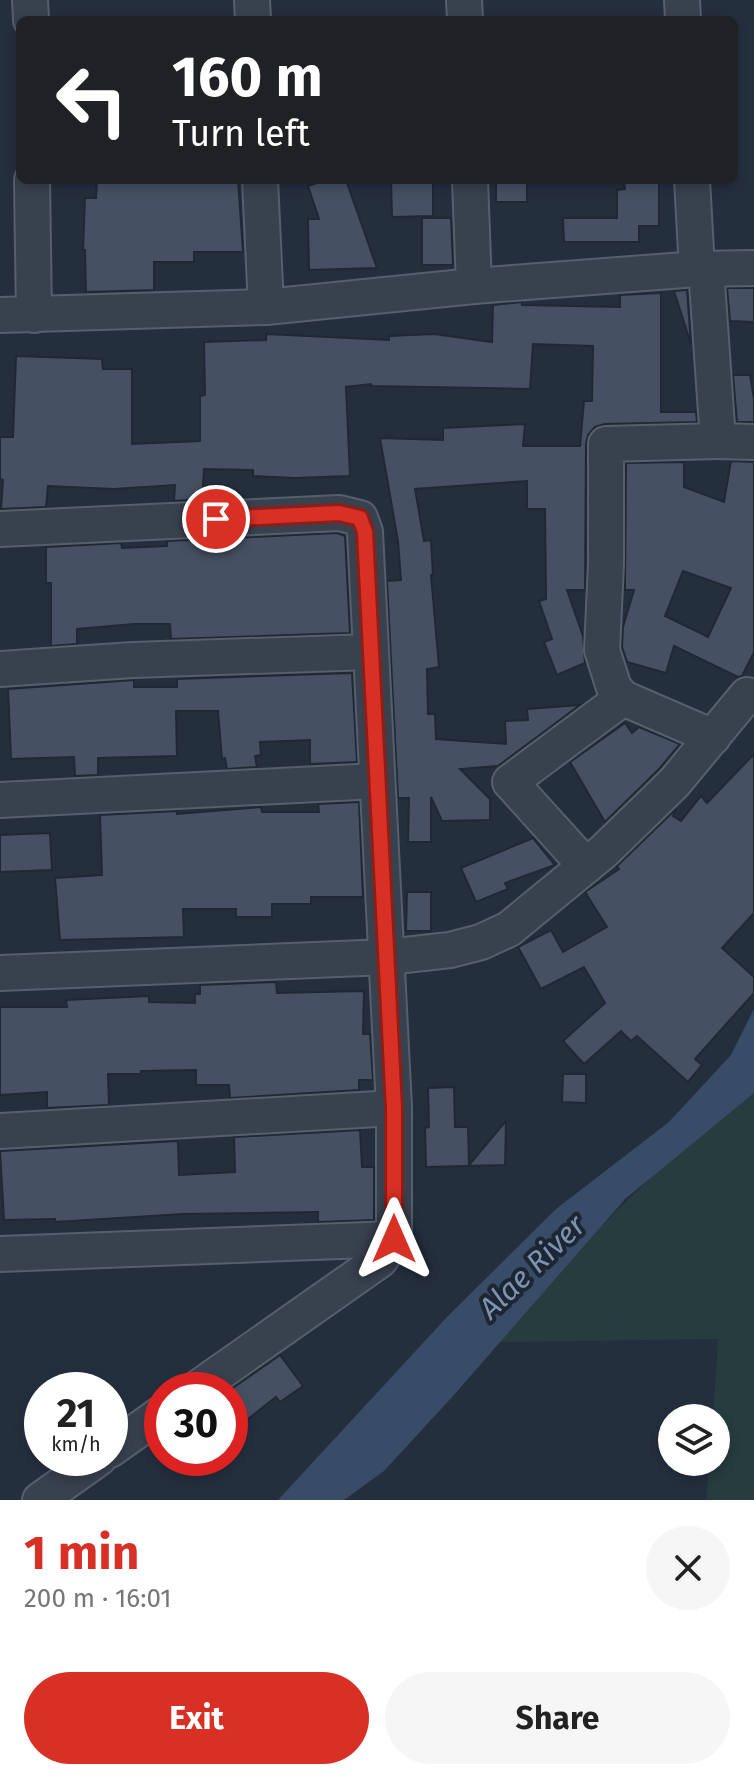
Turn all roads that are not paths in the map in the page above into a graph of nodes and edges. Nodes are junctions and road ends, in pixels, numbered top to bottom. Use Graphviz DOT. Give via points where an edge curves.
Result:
graph roads {
  1 [pos="32,184"];
  2 [pos="260,184"];
  3 [pos="470,184"];
  4 [pos="692,184"];
  5 [pos="702,268"];
  6 [pos="754,268"];
  7 [pos="474,286"];
  8 [pos="266,307"];
  9 [pos="0,315"];
  10 [pos="34,315"];
  11 [pos="718,441"];
  12 [pos="754,442"];
  13 [pos="0,529"];
  14 [pos="370,652"];
  15 [pos="0,669"];
  16 [pos="747,695"];
  17 [pos="623,698"];
  18 [pos="713,737"];
  19 [pos="377,781"];
  20 [pos="0,800"];
  21 [pos="586,866"];
  22 [pos="387,957"];
  23 [pos="0,973"];
  24 [pos="394,1108"];
  25 [pos="0,1131"];
  26 [pos="394,1239"];
  27 [pos="0,1254"];
  28 [pos="221,1372"];
  29 [pos="74,1476"];
  30 [pos="40,1500"];
  1 -- 10 [label="street"];
  2 -- 8 [label="street"];
  3 -- 7 [label="street"];
  4 -- 5 [label="street"];
  5 -- 6 [label="street"];
  5 -- 7 [label="street"];
  5 -- 11 [label="street"];
  7 -- 8 [label="street"];
  8 -- 10 [label="street"];
  9 -- 10 [label="street"];
  11 -- 12 [label="street"];
  11 -- 17 [label="street" via="606,444 602,650 614,688"];
  13 -- 14 [label="street" via="353,515 365,532"];
  14 -- 15 [label="street"];
  14 -- 19 [label="street"];
  16 -- 18 [label="street"];
  17 -- 18 [label="street"];
  17 -- 21 [label="street" via="510,782"];
  18 -- 21 [label="street" via="674,783"];
  19 -- 20 [label="street"];
  19 -- 22 [label="street"];
  21 -- 22 [label="street" via="509,929 481,942"];
  22 -- 23 [label="street"];
  22 -- 24 [label="street"];
  24 -- 25 [label="street"];
  24 -- 26 [label="street"];
  26 -- 27 [label="street"];
  26 -- 28 [label="street" via="380,1260"];
  29 -- 30 [label="street"];
}
